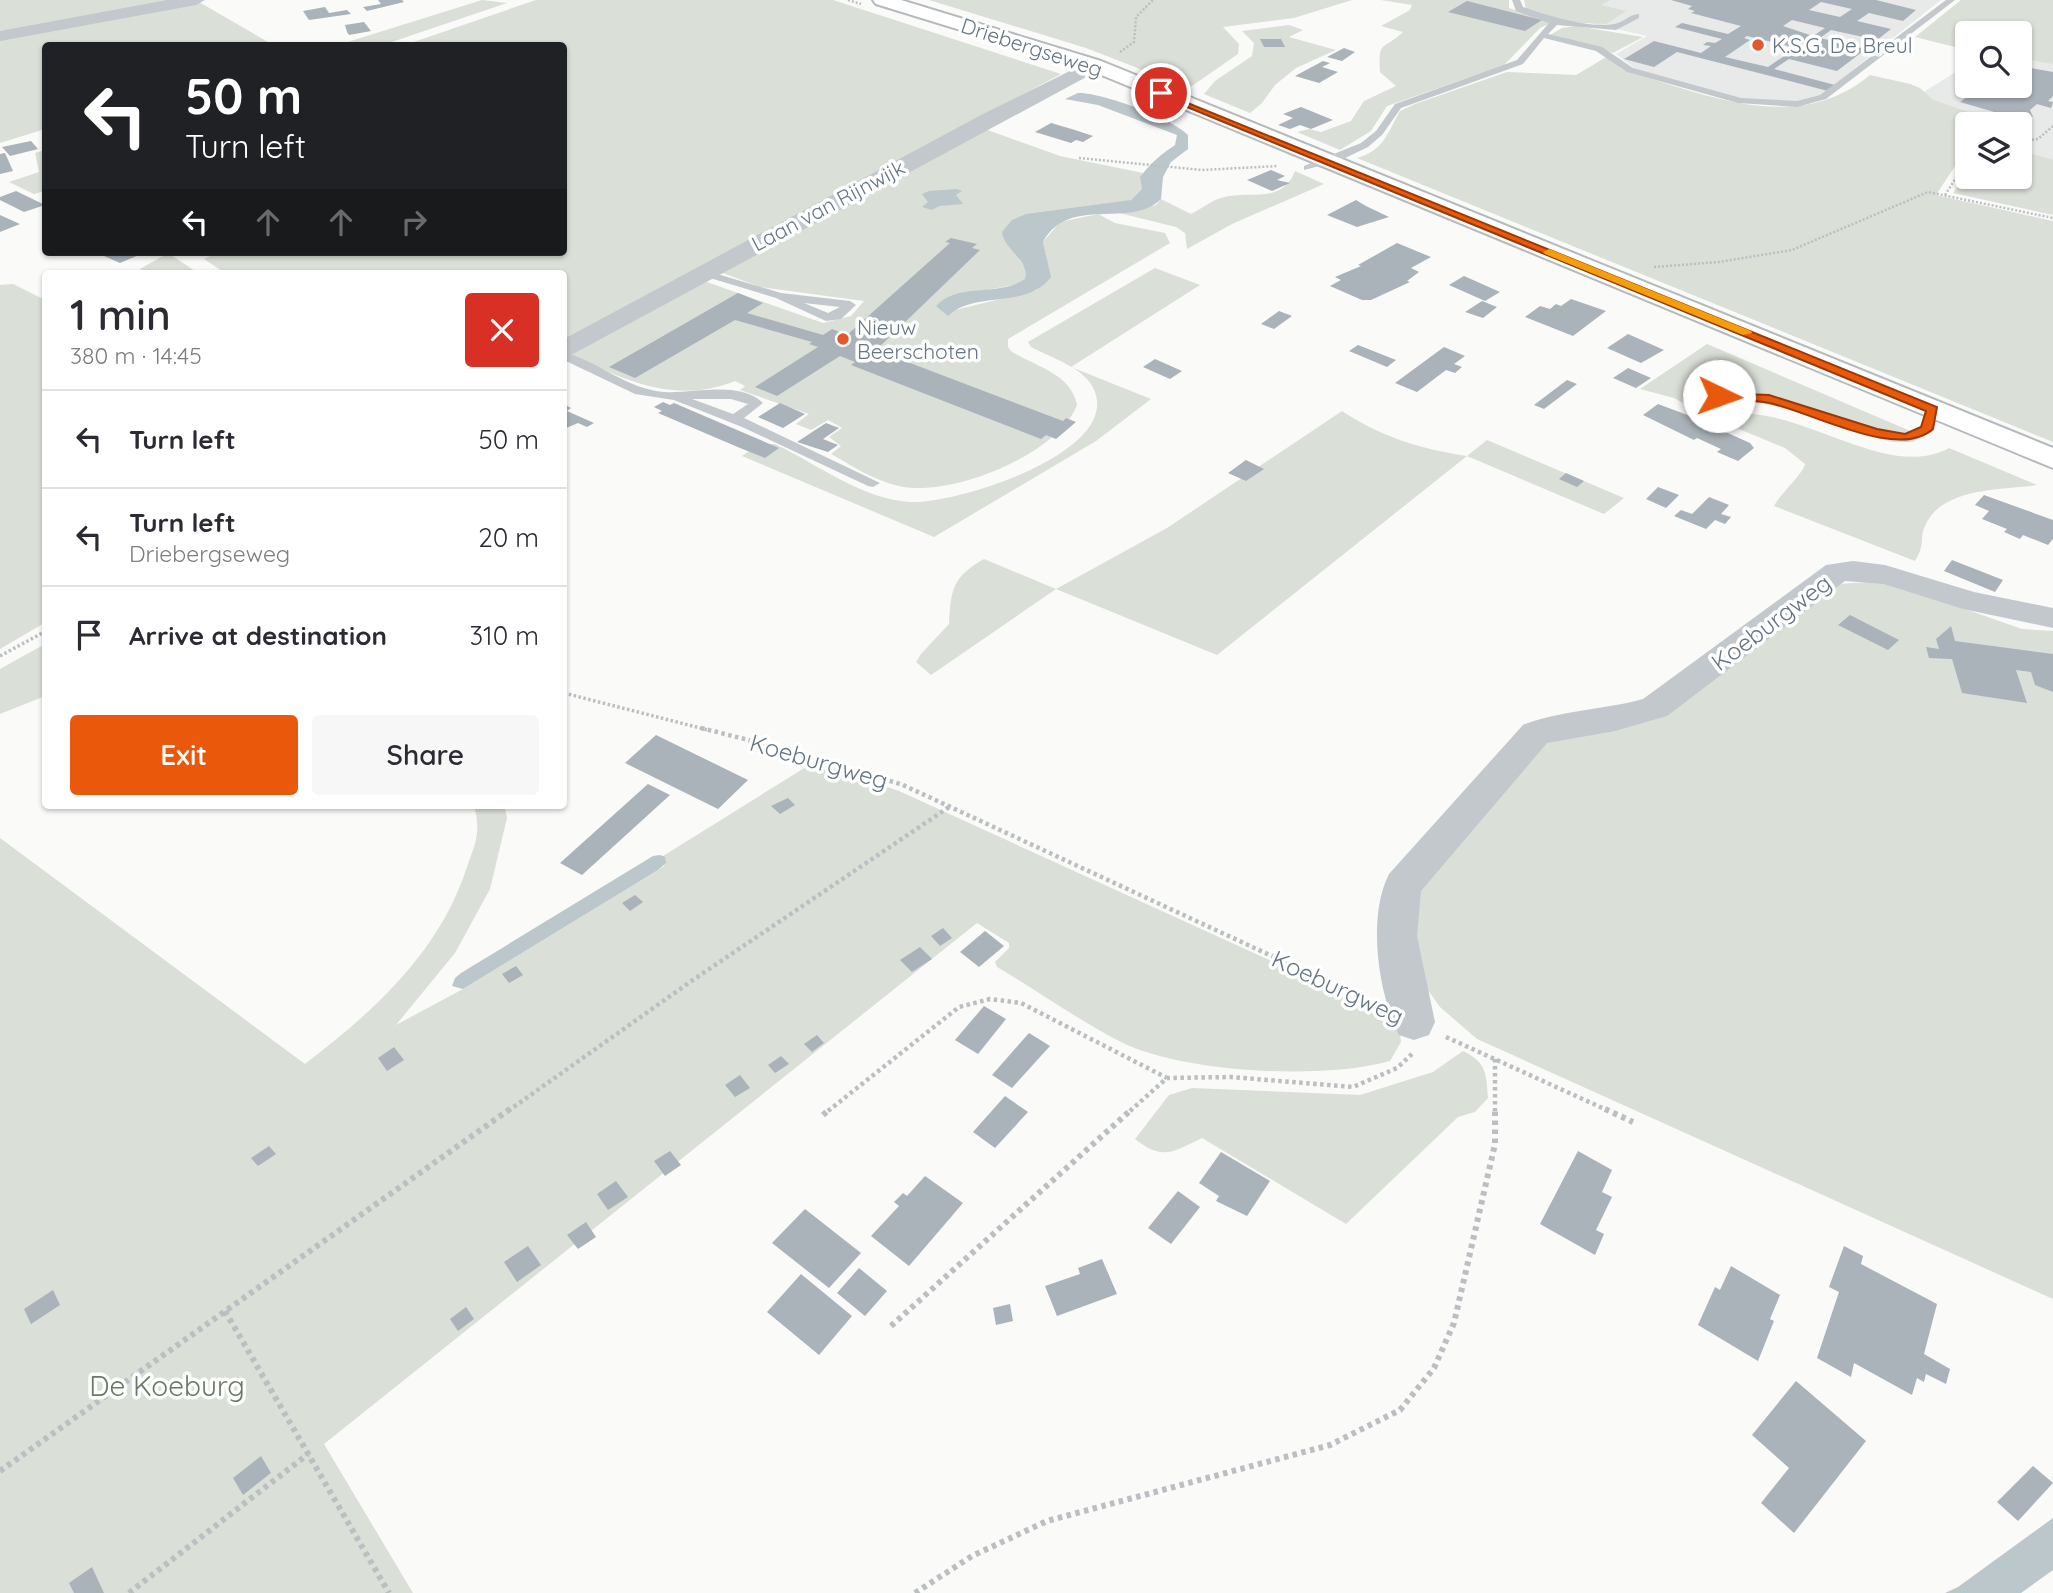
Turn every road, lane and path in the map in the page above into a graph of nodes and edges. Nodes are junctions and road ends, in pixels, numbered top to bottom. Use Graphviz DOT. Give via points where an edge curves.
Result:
graph roads {
  1 [pos="195,0"];
  2 [pos="882,0"];
  3 [pos="1153,0"];
  4 [pos="1516,0"];
  5 [pos="1951,0"];
  6 [pos="1636,16"];
  7 [pos="1555,22"];
  8 [pos="1542,35"];
  9 [pos="0,36"];
  10 [pos="1102,60"];
  11 [pos="2053,126"];
  12 [pos="2032,140"];
  13 [pos="1079,158"];
  14 [pos="1317,165"];
  15 [pos="1282,166"];
  16 [pos="1955,176"];
  17 [pos="1945,195"];
  18 [pos="2053,218"];
  19 [pos="1652,267"];
  20 [pos="704,273"];
  21 [pos="780,296"];
  22 [pos="567,347"];
  23 [pos="567,357"];
  24 [pos="1719,396"];
  25 [pos="680,398"];
  26 [pos="1933,410"];
  27 [pos="733,420"];
  28 [pos="2047,457"];
  29 [pos="873,482"];
  30 [pos="2053,618"];
  31 [pos="42,633"];
  32 [pos="0,656"];
  33 [pos="567,694"];
  34 [pos="948,807"];
  35 [pos="1414,1022"];
  36 [pos="1495,1059"];
  37 [pos="1167,1078"];
  38 [pos="823,1115"];
  39 [pos="1633,1122"];
  40 [pos="225,1311"];
  41 [pos="891,1326"];
  42 [pos="308,1454"];
  43 [pos="0,1471"];
  44 [pos="129,1593"];
  45 [pos="389,1593"];
  46 [pos="915,1593"];
  1 -- 9 [label="street"];
  2 -- 10 [label="main road, Driebergseweg"];
  3 -- 10 [label="path" via="1136,17 1138,38 1133,46"];
  4 -- 7 [label="lane" via="1519,9"];
  5 -- 8 [label="lane" via="1823,97 1797,104 1741,102 1630,70 1599,49"];
  6 -- 7 [label="lane" via="1616,27"];
  7 -- 8 [label="lane"];
  8 -- 14 [label="lane" via="1520,62 1398,106 1367,143"];
  10 -- 14 [label="main road, Driebergseweg"];
  10 -- 20 [label="street, Laan van Rijnwijk"];
  11 -- 12 [label="path"];
  13 -- 15 [label="path" via="1172,169"];
  14 -- 26 [label="main road, Driebergseweg"];
  16 -- 17 [label="path"];
  17 -- 18 [label="path"];
  17 -- 19 [label="path" via="1928,192 1792,250"];
  20 -- 21 [label="lane"];
  20 -- 22 [label="street, Laan van Rijnwijk"];
  21 -- 21 [label="lane" via="838,302 850,305 837,316 826,317"];
  23 -- 25 [label="lane" via="646,393"];
  24 -- 26 [label="lane" via="1769,399 1907,438 1927,429"];
  25 -- 27 [label="lane"];
  25 -- 27 [label="lane" via="741,394 757,403"];
  26 -- 28 [label="main road, Driebergseweg"];
  27 -- 29 [label="lane"];
  30 -- 35 [label="street, Koeburgweg" via="1964,600 1883,573 1837,572 1655,708 1535,734 1403,885 1396,904 1396,935"];
  31 -- 32 [label="path"];
  33 -- 34 [label="path, Koeburgweg" via="796,752 903,785"];
  34 -- 35 [label="path, Koeburgweg"];
  34 -- 40 [label="path" via="678,990"];
  35 -- 36 [label="path"];
  35 -- 37 [label="path" via="1418,1048 1397,1068 1353,1087 1231,1077"];
  36 -- 39 [label="path"];
  36 -- 46 [label="path" via="1495,1144 1454,1323 1434,1368 1400,1410 1330,1445 1047,1521 972,1556"];
  37 -- 38 [label="path" via="1021,1003 979,999 960,1007"];
  37 -- 41 [label="path"];
  40 -- 42 [label="path"];
  40 -- 43 [label="path"];
  42 -- 44 [label="path"];
  42 -- 45 [label="path"];
}
